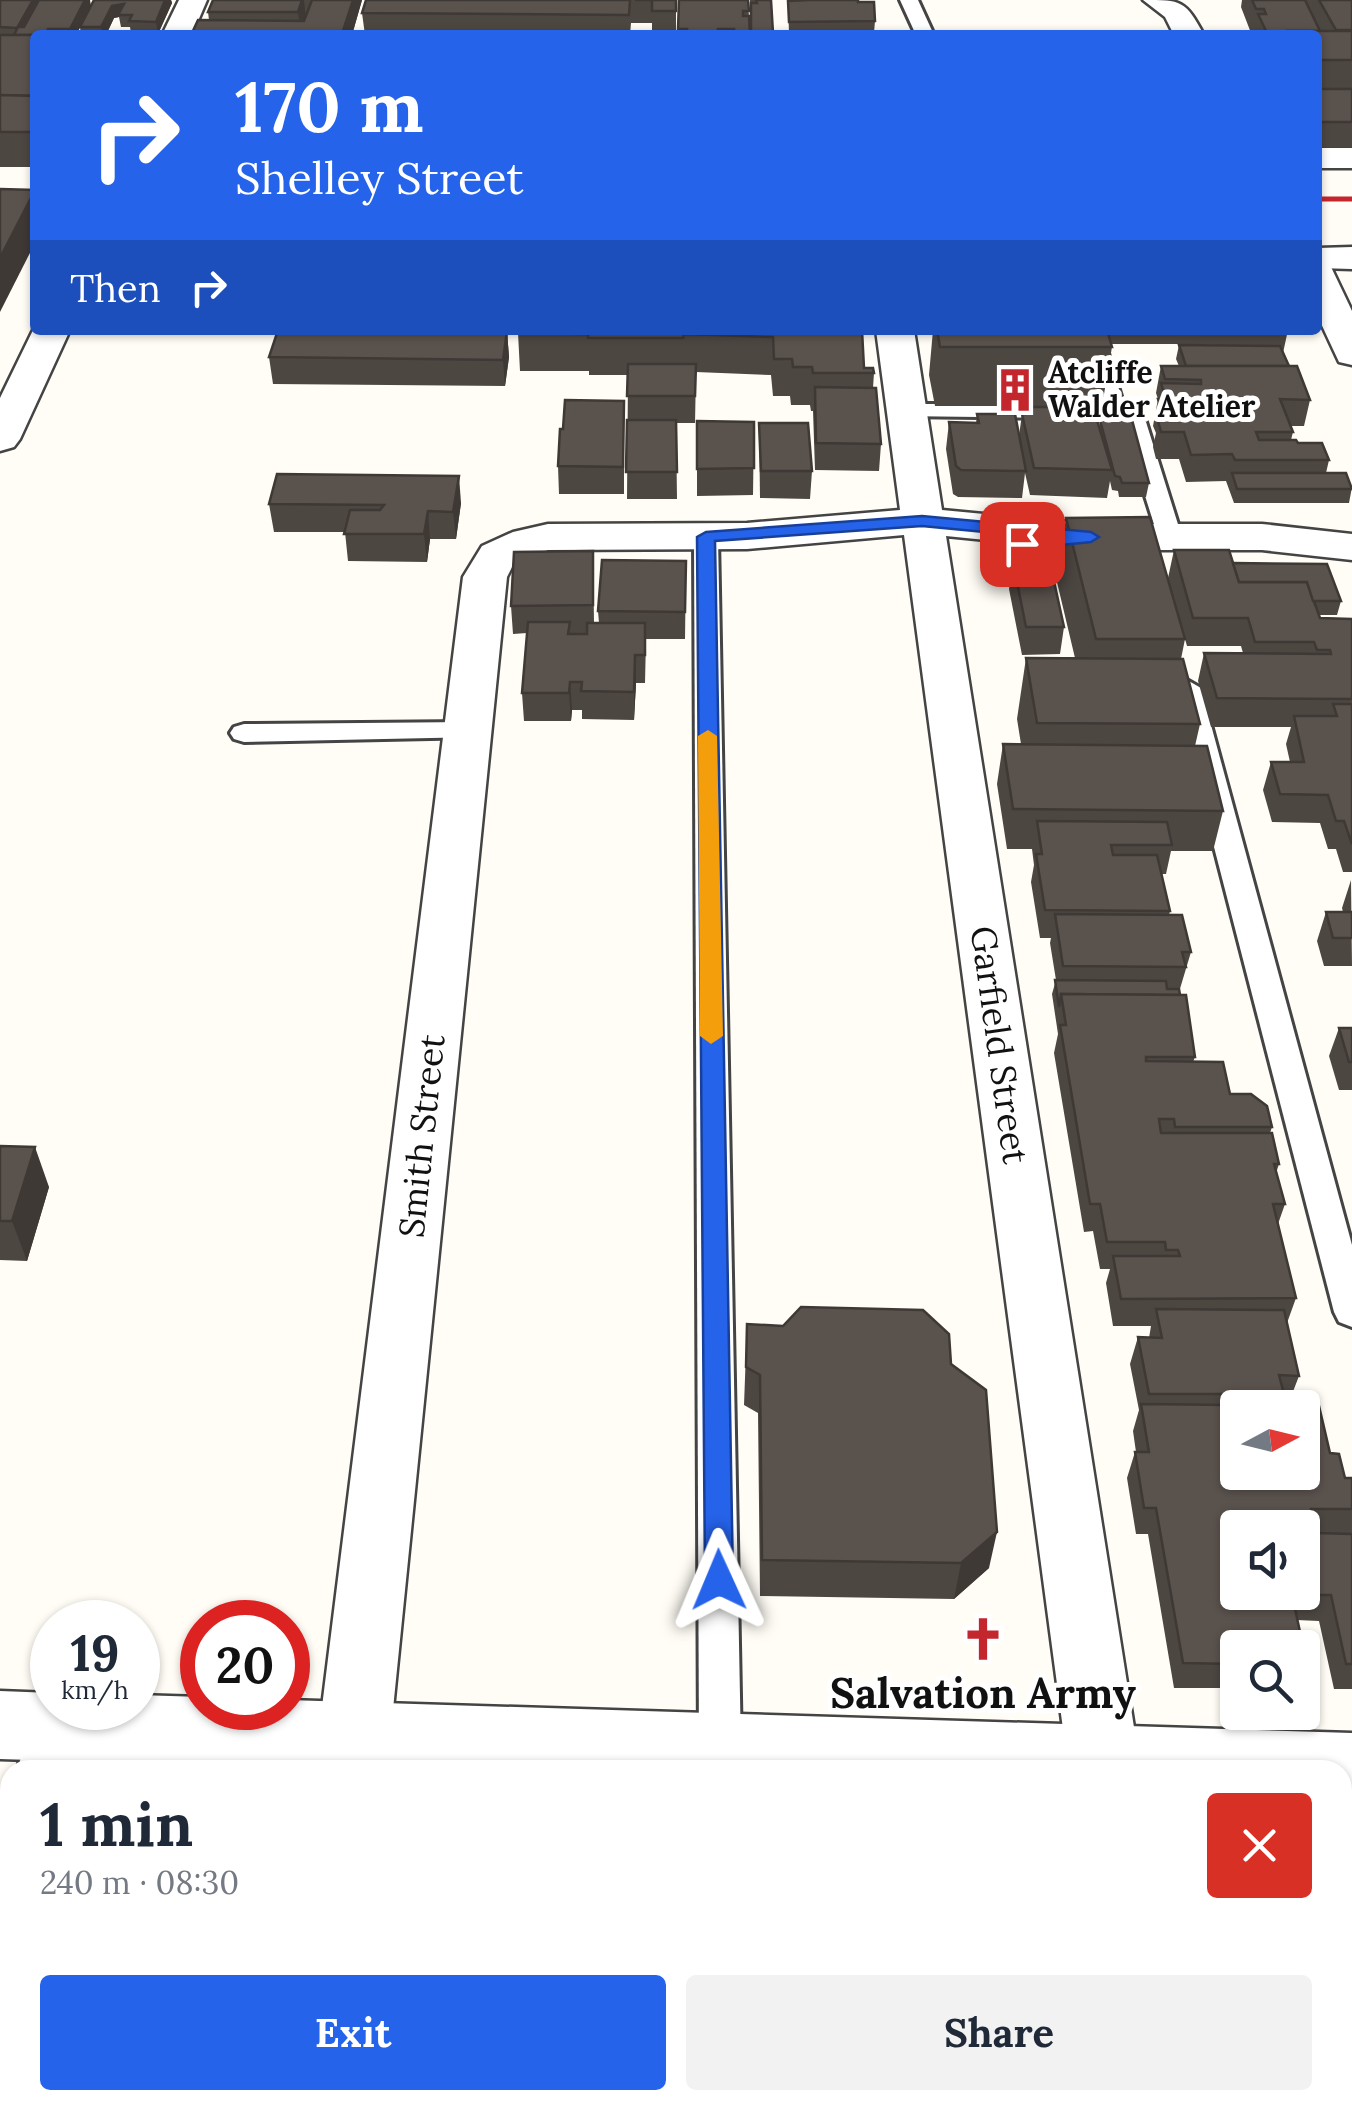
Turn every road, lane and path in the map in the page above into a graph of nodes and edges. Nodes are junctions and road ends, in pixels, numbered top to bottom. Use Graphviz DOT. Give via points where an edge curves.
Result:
graph roads {
  1 [pos="192,0"];
  2 [pos="909,0"];
  3 [pos="1158,0"];
  4 [pos="179,30"];
  5 [pos="923,30"];
  6 [pos="1186,30"];
  7 [pos="1322,158"];
  8 [pos="1352,158"];
  9 [pos="1322,258"];
  10 [pos="1352,258"];
  11 [pos="1322,284"];
  12 [pos="896,335"];
  13 [pos="1092,335"];
  14 [pos="46,341"];
  15 [pos="0,351"];
  16 [pos="1352,354"];
  17 [pos="1114,410"];
  18 [pos="908,411"];
  19 [pos="0,440"];
  20 [pos="1352,526"];
  21 [pos="924,536"];
  22 [pos="1262,536"];
  23 [pos="726,537"];
  24 [pos="1352,547"];
  25 [pos="1158,548"];
  26 [pos="1182,667"];
  27 [pos="468,731"];
  28 [pos="244,733"];
  29 [pos="1352,1312"];
  30 [pos="354,1739"];
  31 [pos="29,1740"];
  32 [pos="720,1749"];
  33 [pos="1103,1759"];
  34 [pos="1131,1760"];
  1 -- 4 [label="street"];
  2 -- 5 [label="lane"];
  3 -- 6 [label="street" via="1177,12"];
  7 -- 8 [label="street"];
  9 -- 10 [label="street"];
  11 -- 16 [label="street"];
  12 -- 18 [label="street, Garfield Street"];
  13 -- 17 [label="lane"];
  14 -- 15 [label="street"];
  14 -- 19 [label="street"];
  17 -- 18 [label="lane"];
  17 -- 25 [label="lane" via="1134,422"];
  18 -- 21 [label="street, Garfield Street"];
  20 -- 22 [label="street"];
  21 -- 23 [label="street"];
  21 -- 25 [label="street" via="1091,537"];
  21 -- 33 [label="street, Garfield Street"];
  22 -- 24 [label="street"];
  22 -- 25 [label="street"];
  23 -- 27 [label="street, Smith Street" via="548,537 491,560"];
  23 -- 32 [label="lane"];
  26 -- 29 [label="lane"];
  27 -- 28 [label="lane"];
  27 -- 30 [label="street, Smith Street"];
  30 -- 31 [label="street"];
  30 -- 32 [label="street"];
  32 -- 33 [label="street"];
  33 -- 34 [label="street"];
}
